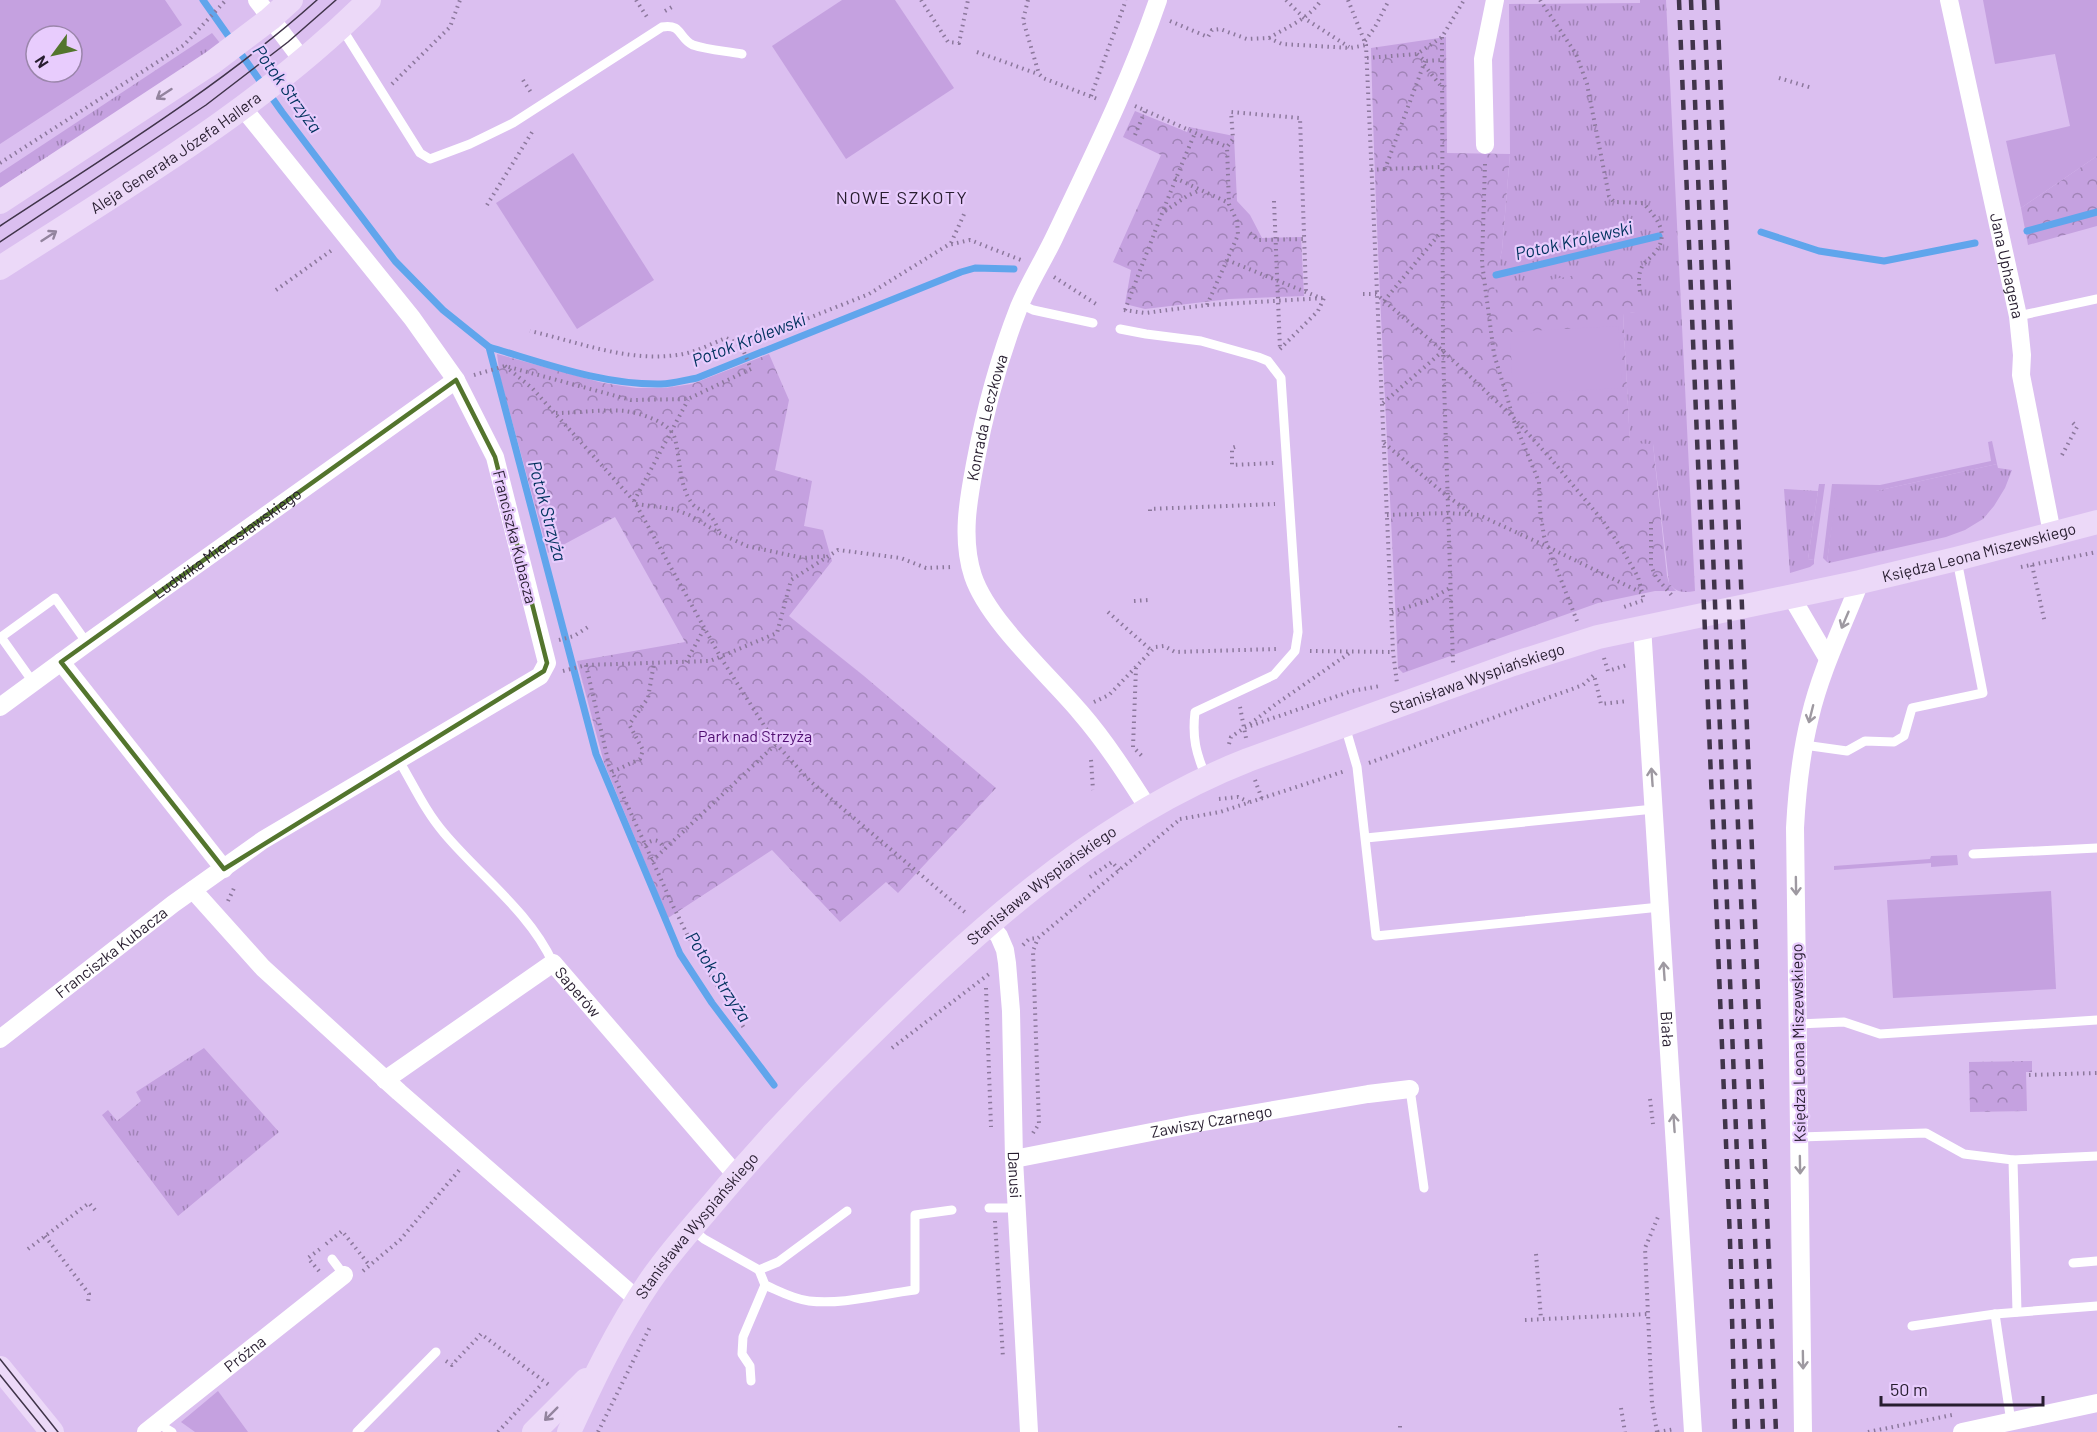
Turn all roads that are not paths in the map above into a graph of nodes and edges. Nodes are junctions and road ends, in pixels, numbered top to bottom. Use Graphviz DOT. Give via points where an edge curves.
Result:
graph roads {
  1 [pos="291,0"];
  2 [pos="369,0"];
  3 [pos="1158,0"];
  4 [pos="1495,0"];
  5 [pos="1949,0"];
  6 [pos="264,9"];
  7 [pos="341,27"];
  8 [pos="742,54"];
  9 [pos="303,61"];
  10 [pos="243,108"];
  11 [pos="1485,145"];
  12 [pos="0,202"];
  13 [pos="0,268"];
  14 [pos="2097,298"];
  15 [pos="1020,304"];
  16 [pos="2018,316"];
  17 [pos="1093,323"];
  18 [pos="1120,329"];
  19 [pos="456,381"];
  20 [pos="2097,522"];
  21 [pos="2052,533"];
  22 [pos="1956,559"];
  23 [pos="1860,582"];
  24 [pos="1791,596"];
  25 [pos="1642,626"];
  26 [pos="87,643"];
  27 [pos="1828,658"];
  28 [pos="61,662"];
  29 [pos="33,682"];
  30 [pos="0,707"];
  31 [pos="1345,724"];
  32 [pos="1804,745"];
  33 [pos="398,759"];
  34 [pos="1206,777"];
  35 [pos="1148,808"];
  36 [pos="1654,809"];
  37 [pos="1366,838"];
  38 [pos="2097,848"];
  39 [pos="1973,854"];
  40 [pos="224,869"];
  41 [pos="193,890"];
  42 [pos="1660,907"];
  43 [pos="989,924"];
  44 [pos="553,963"];
  45 [pos="2097,1020"];
  46 [pos="1798,1024"];
  47 [pos="0,1039"];
  48 [pos="385,1080"];
  49 [pos="1410,1089"];
  50 [pos="1800,1137"];
  51 [pos="2097,1156"];
  52 [pos="1014,1159"];
  53 [pos="2013,1160"];
  54 [pos="736,1175"];
  55 [pos="1424,1188"];
  56 [pos="989,1208"];
  57 [pos="1017,1208"];
  58 [pos="952,1210"];
  59 [pos="847,1211"];
  60 [pos="691,1229"];
  61 [pos="332,1259"];
  62 [pos="2097,1261"];
  63 [pos="2073,1263"];
  64 [pos="759,1270"];
  65 [pos="344,1275"];
  66 [pos="765,1285"];
  67 [pos="638,1300"];
  68 [pos="2097,1306"];
  69 [pos="2017,1312"];
  70 [pos="1995,1314"];
  71 [pos="1912,1326"];
  72 [pos="436,1353"];
  73 [pos="599,1367"];
  74 [pos="0,1368"];
  75 [pos="751,1381"];
  76 [pos="2097,1403"];
  77 [pos="2011,1422"];
  78 [pos="158,1429"];
  79 [pos="51,1432"];
  80 [pos="357,1432"];
  81 [pos="534,1432"];
  82 [pos="569,1432"];
  83 [pos="1029,1432"];
  84 [pos="1693,1432"];
  85 [pos="1803,1432"];
  86 [pos="1962,1432"];
  1 -- 6 [label="main road"];
  2 -- 7 [label="main road, Aleja Generała Józefa Hallera"];
  3 -- 15 [label="street, Konrada Leczkowa" via="1123,93"];
  4 -- 11 [label="street" via="1484,59"];
  5 -- 16 [label="street, Jana Uphagena"];
  6 -- 9 [label="street"];
  6 -- 12 [label="main road, one-way" via="213,62"];
  7 -- 8 [label="lane" via="420,153 430,159 513,123 662,27 675,27 691,44"];
  7 -- 9 [label="main road, Aleja Generała Józefa Hallera"];
  9 -- 10 [label="main road, Aleja Generała Józefa Hallera"];
  13 -- 10 [label="main road, Aleja Generała Józefa Hallera, one-way"];
  10 -- 19 [label="street, Franciszka Kubacza" via="412,318"];
  14 -- 16 [label="lane"];
  15 -- 17 [label="lane"];
  15 -- 35 [label="street, Konrada Leczkowa" via="998,362 967,507 973,577 1011,635 1095,729"];
  16 -- 21 [label="street, Jana Uphagena" via="2021,375"];
  18 -- 34 [label="lane" via="1201,341 1268,360 1281,378 1298,632 1294,651 1274,675 1195,712 1197,756"];
  19 -- 26 [label="street, Ludwika Mierosławskiego"];
  19 -- 33 [label="street, Franciszka Kubacza" via="495,457 547,663 540,676"];
  20 -- 21 [label="main road, Księdza Leona Miszewskiego"];
  21 -- 22 [label="main road, Księdza Leona Miszewskiego"];
  22 -- 23 [label="main road, Księdza Leona Miszewskiego"];
  22 -- 32 [label="lane" via="1983,693 1912,708 1905,736 1894,742 1864,741 1847,751"];
  23 -- 24 [label="main road, Księdza Leona Miszewskiego"];
  23 -- 27 [label="street, Księdza Leona Miszewskiego, one-way"];
  24 -- 25 [label="main road, Księdza Leona Miszewskiego"];
  24 -- 27 [label="street"];
  25 -- 31 [label="main road, Stanisława Wyspiańskiego" via="1563,647"];
  36 -- 25 [label="street, Biała, one-way"];
  26 -- 28 [label="street, Ludwika Mierosławskiego"];
  26 -- 29 [label="lane" via="55,598 1,637"];
  27 -- 32 [label="street, Księdza Leona Miszewskiego, one-way"];
  28 -- 29 [label="street, Ludwika Mierosławskiego"];
  28 -- 40 [label="street"];
  29 -- 30 [label="street, Ludwika Mierosławskiego"];
  31 -- 34 [label="main road, Stanisława Wyspiańskiego"];
  31 -- 37 [label="lane" via="1357,767"];
  32 -- 46 [label="street, Księdza Leona Miszewskiego, one-way" via="1795,828"];
  33 -- 40 [label="street, Franciszka Kubacza" via="263,840"];
  33 -- 44 [label="lane" via="434,820 512,905 544,945"];
  34 -- 35 [label="main road, Stanisława Wyspiańskiego"];
  35 -- 43 [label="main road, Stanisława Wyspiańskiego" via="1073,858"];
  36 -- 37 [label="lane"];
  36 -- 42 [label="street, Biała"];
  37 -- 42 [label="lane" via="1376,936"];
  38 -- 39 [label="lane"];
  40 -- 41 [label="street, Franciszka Kubacza"];
  41 -- 47 [label="street, Franciszka Kubacza"];
  41 -- 48 [label="street" via="263,968"];
  84 -- 42 [label="street, Biała, one-way"];
  43 -- 52 [label="street, Danusi" via="999,936 1007,963"];
  43 -- 54 [label="main road, Stanisława Wyspiańskiego" via="824,1080"];
  44 -- 48 [label="street, Saperów"];
  44 -- 54 [label="street, Saperów"];
  45 -- 46 [label="lane" via="1880,1034 1844,1022"];
  46 -- 50 [label="street, Księdza Leona Miszewskiego"];
  48 -- 67 [label="street"];
  49 -- 52 [label="street, Zawiszy Czarnego" via="1192,1124"];
  49 -- 55 [label="lane"];
  50 -- 53 [label="lane" via="1926,1133 1964,1154"];
  50 -- 85 [label="street, Księdza Leona Miszewskiego, one-way"];
  51 -- 53 [label="lane"];
  52 -- 57 [label="street, Danusi"];
  53 -- 69 [label="lane"];
  54 -- 60 [label="main road, Stanisława Wyspiańskiego"];
  56 -- 57 [label="lane"];
  57 -- 83 [label="street, Danusi"];
  58 -- 66 [label="lane" via="915,1215 915,1290 816,1301 791,1297"];
  59 -- 64 [label="lane" via="778,1262"];
  60 -- 64 [label="lane"];
  60 -- 67 [label="main road, Stanisława Wyspiańskiego"];
  61 -- 65 [label="lane"];
  62 -- 63 [label="lane"];
  64 -- 66 [label="lane"];
  65 -- 78 [label="street, Próżna"];
  66 -- 75 [label="lane" via="743,1337 742,1354 750,1366"];
  67 -- 73 [label="main road, Stanisława Wyspiańskiego"];
  68 -- 69 [label="lane"];
  69 -- 70 [label="lane"];
  70 -- 71 [label="lane"];
  70 -- 77 [label="lane"];
  72 -- 80 [label="lane"];
  73 -- 81 [label="main road, Stanisława Wyspiańskiego, one-way"];
  73 -- 82 [label="main road, Stanisława Wyspiańskiego"];
  74 -- 79 [label="main road"];
  76 -- 77 [label="street"];
  77 -- 86 [label="street"];
}
